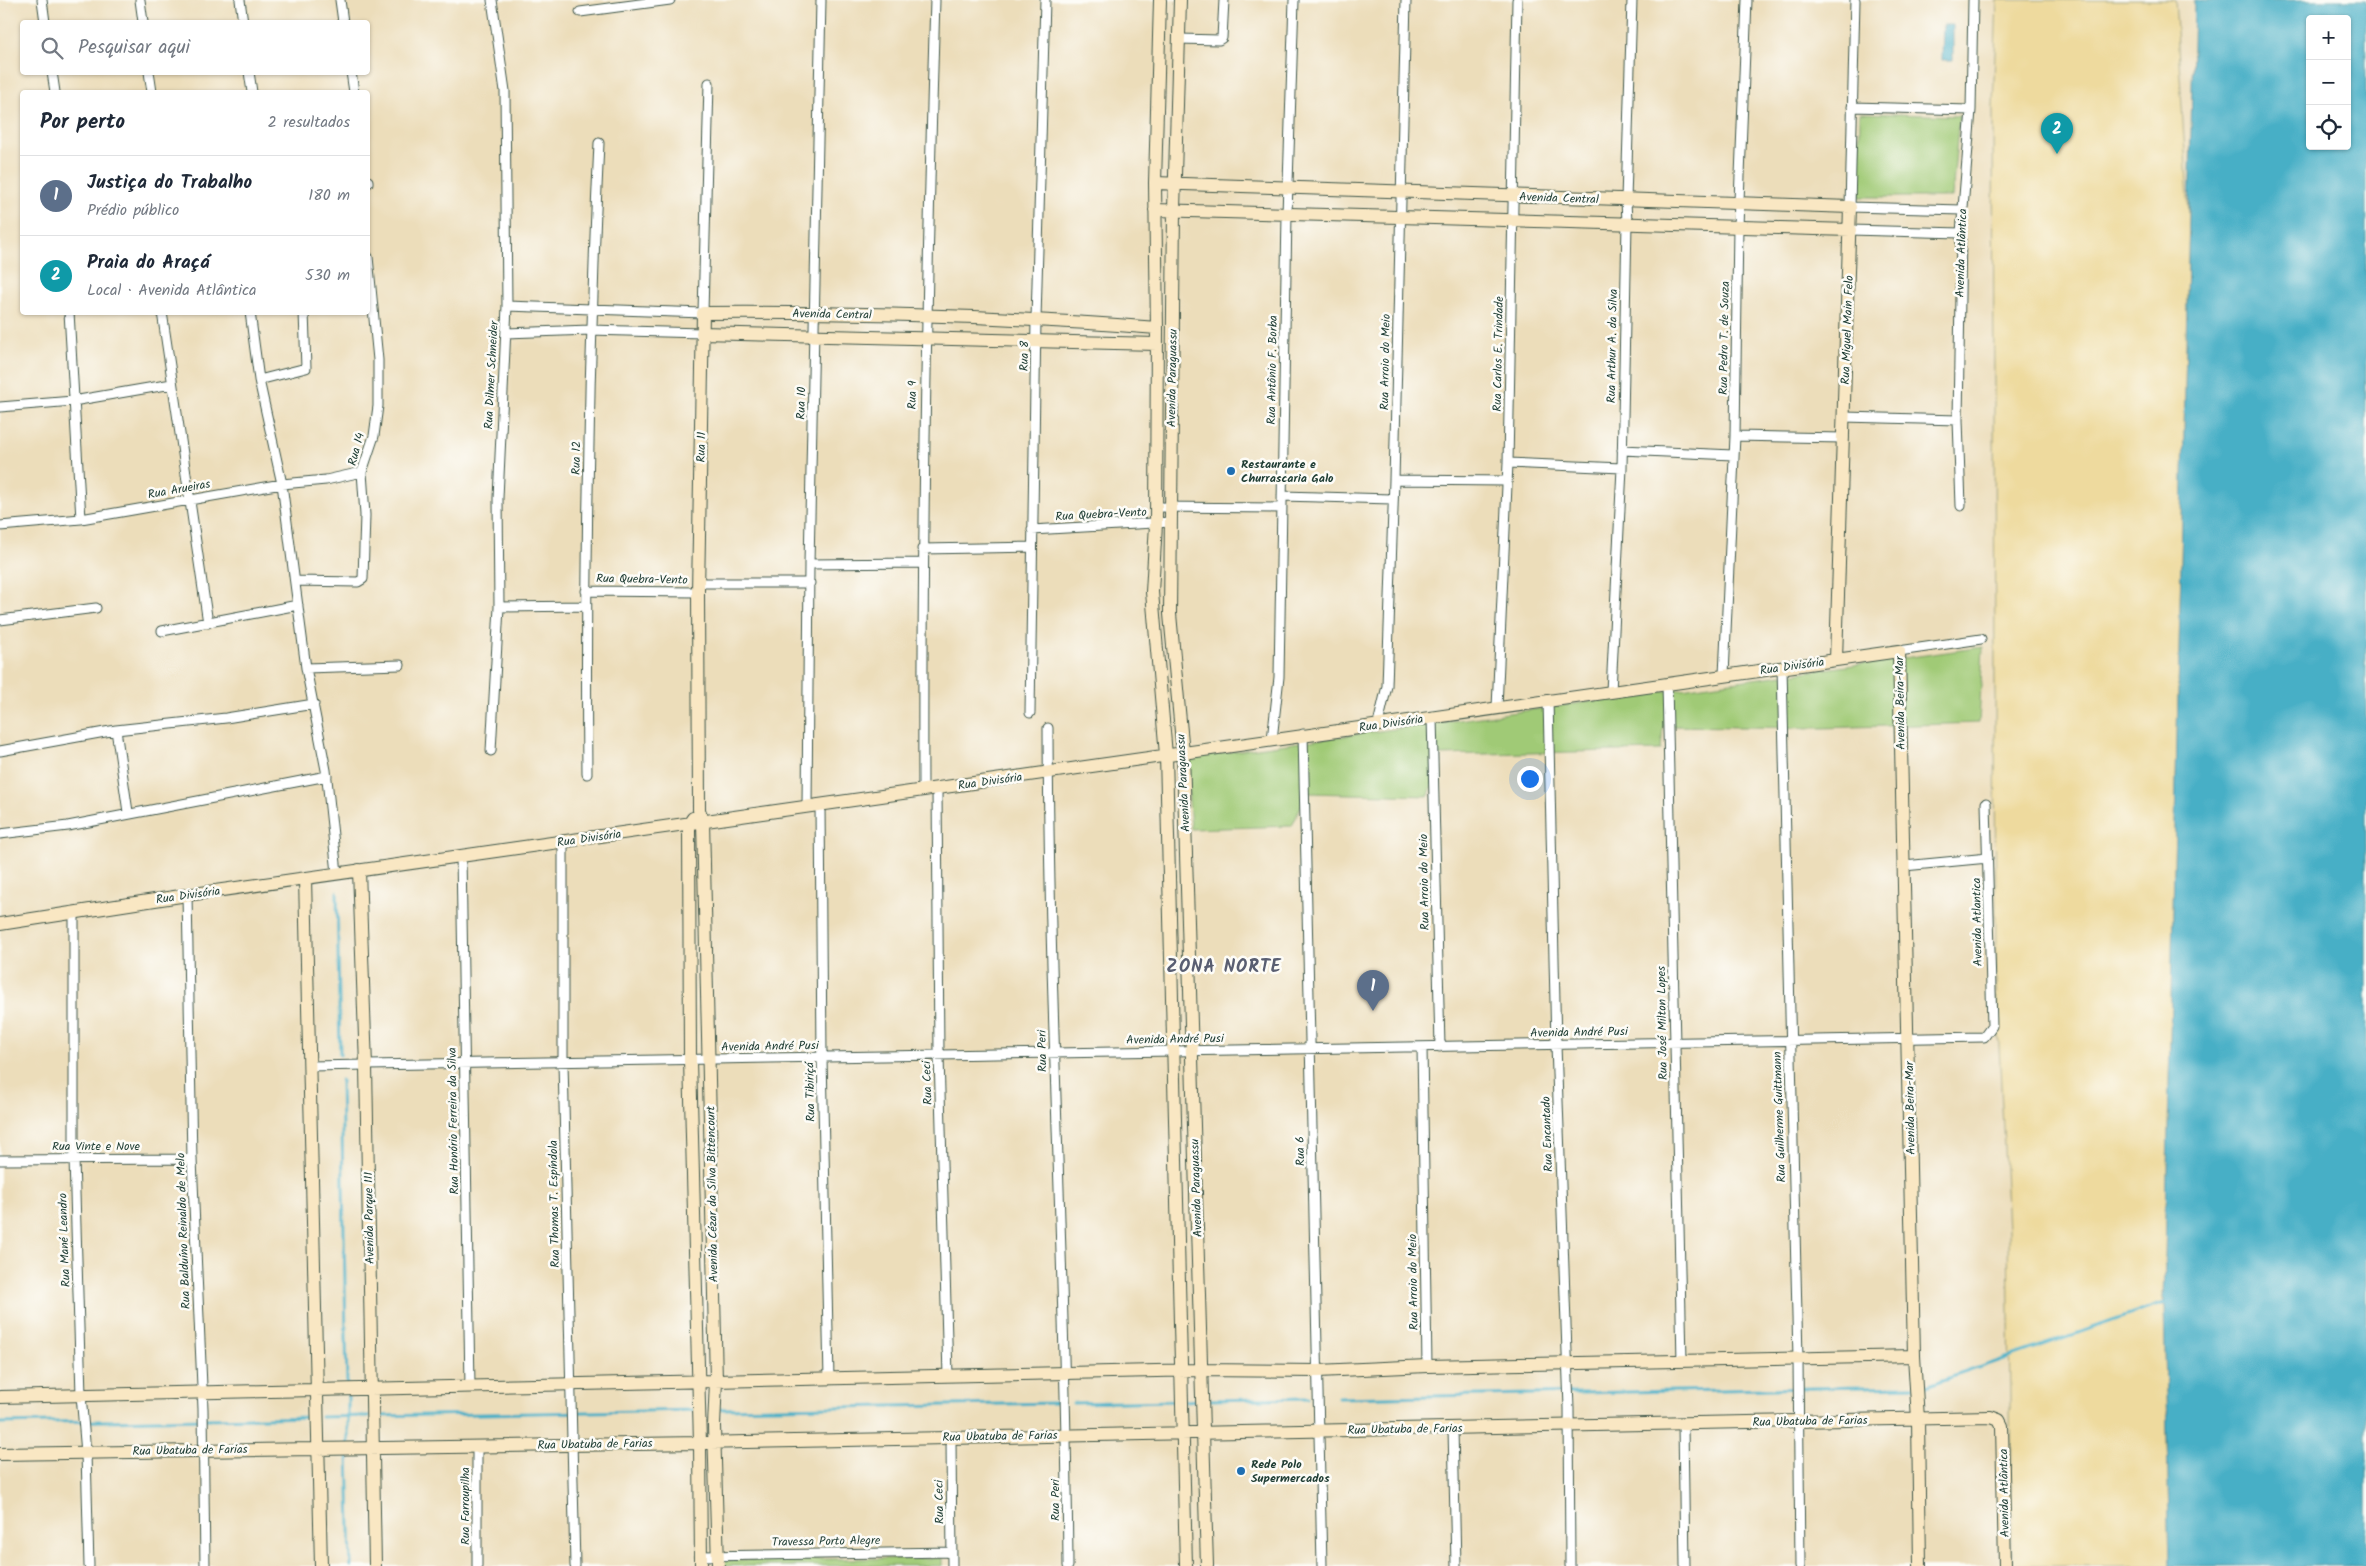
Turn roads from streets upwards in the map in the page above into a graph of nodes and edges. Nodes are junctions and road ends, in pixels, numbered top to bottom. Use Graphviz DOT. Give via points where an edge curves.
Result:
graph roads {
  1 [pos="42,0"];
  2 [pos="140,0"];
  3 [pos="240,0"];
  4 [pos="340,0"];
  5 [pos="492,0"];
  6 [pos="670,0"];
  7 [pos="821,0"];
  8 [pos="935,0"];
  9 [pos="1045,0"];
  10 [pos="1160,0"];
  11 [pos="1180,0"];
  12 [pos="1224,0"];
  13 [pos="1294,0"];
  14 [pos="1406,0"];
  15 [pos="1517,0"];
  16 [pos="1632,0"];
  17 [pos="1746,0"];
  18 [pos="1855,0"];
  19 [pos="1973,0"];
  20 [pos="608,4"];
  21 [pos="580,12"];
  22 [pos="46,20"];
  23 [pos="143,20"];
  24 [pos="243,20"];
  25 [pos="343,20"];
  26 [pos="1179,39"];
  27 [pos="52,75"];
  28 [pos="149,75"];
  29 [pos="249,75"];
  30 [pos="351,75"];
  31 [pos="709,84"];
  32 [pos="55,90"];
  33 [pos="152,90"];
  34 [pos="252,90"];
  35 [pos="354,90"];
  36 [pos="1852,107"];
  37 [pos="1970,110"];
  38 [pos="599,143"];
  39 [pos="1155,183"];
  40 [pos="1176,184"];
  41 [pos="1288,189"];
  42 [pos="1401,193"];
  43 [pos="1513,196"];
  44 [pos="1626,200"];
  45 [pos="1738,203"];
  46 [pos="1850,207"];
  47 [pos="1155,210"];
  48 [pos="1174,210"];
  49 [pos="1962,210"];
  50 [pos="1287,214"];
  51 [pos="1400,217"];
  52 [pos="1513,220"];
  53 [pos="1627,223"];
  54 [pos="1738,226"];
  55 [pos="1850,230"];
  56 [pos="1961,233"];
  57 [pos="370,277"];
  58 [pos="506,306"];
  59 [pos="592,309"];
  60 [pos="703,313"];
  61 [pos="815,313"];
  62 [pos="69,315"];
  63 [pos="162,315"];
  64 [pos="250,315"];
  65 [pos="304,315"];
  66 [pos="926,315"];
  67 [pos="1036,319"];
  68 [pos="1157,328"];
  69 [pos="590,330"];
  70 [pos="506,333"];
  71 [pos="702,333"];
  72 [pos="816,336"];
  73 [pos="926,339"];
  74 [pos="1037,342"];
  75 [pos="1157,344"];
  76 [pos="259,380"];
  77 [pos="172,384"];
  78 [pos="72,401"];
  79 [pos="0,408"];
  80 [pos="1844,417"];
  81 [pos="1958,420"];
  82 [pos="1735,436"];
  83 [pos="1844,438"];
  84 [pos="1622,450"];
  85 [pos="1733,455"];
  86 [pos="1508,463"];
  87 [pos="1622,468"];
  88 [pos="362,472"];
  89 [pos="1394,480"];
  90 [pos="1507,481"];
  91 [pos="282,484"];
  92 [pos="1282,496"];
  93 [pos="1392,499"];
  94 [pos="188,501"];
  95 [pos="1961,506"];
  96 [pos="1155,507"];
  97 [pos="1171,508"];
  98 [pos="1282,508"];
  99 [pos="80,519"];
  100 [pos="1171,522"];
  101 [pos="1156,524"];
  102 [pos="0,526"];
  103 [pos="1032,530"];
  104 [pos="1032,547"];
  105 [pos="922,549"];
  106 [pos="922,563"];
  107 [pos="810,564"];
  108 [pos="294,581"];
  109 [pos="810,583"];
  110 [pos="698,588"];
  111 [pos="586,591"];
  112 [pos="298,605"];
  113 [pos="586,606"];
  114 [pos="499,607"];
  115 [pos="96,608"];
  116 [pos="0,620"];
  117 [pos="208,623"];
  118 [pos="162,631"];
  119 [pos="1980,638"];
  120 [pos="1899,651"];
  121 [pos="1836,660"];
  122 [pos="400,665"];
  123 [pos="1782,667"];
  124 [pos="306,668"];
  125 [pos="1724,676"];
  126 [pos="1667,684"];
  127 [pos="1611,692"];
  128 [pos="1548,700"];
  129 [pos="314,704"];
  130 [pos="1497,708"];
  131 [pos="1030,713"];
  132 [pos="1432,717"];
  133 [pos="1378,724"];
  134 [pos="1048,728"];
  135 [pos="116,730"];
  136 [pos="1303,734"];
  137 [pos="1272,740"];
  138 [pos="0,751"];
  139 [pos="492,751"];
  140 [pos="1183,753"];
  141 [pos="1166,756"];
  142 [pos="1048,772"];
  143 [pos="587,774"];
  144 [pos="326,776"];
  145 [pos="937,788"];
  146 [pos="923,790"];
  147 [pos="1986,803"];
  148 [pos="820,805"];
  149 [pos="807,807"];
  150 [pos="128,812"];
  151 [pos="701,816"];
  152 [pos="689,824"];
  153 [pos="0,834"];
  154 [pos="563,842"];
  155 [pos="461,856"];
  156 [pos="1988,858"];
  157 [pos="1904,866"];
  158 [pos="359,870"];
  159 [pos="337,873"];
  160 [pos="304,878"];
  161 [pos="187,895"];
  162 [pos="74,912"];
  163 [pos="0,924"];
  164 [pos="1984,1037"];
  165 [pos="1908,1039"];
  166 [pos="1789,1041"];
  167 [pos="1675,1042"];
  168 [pos="1556,1045"];
  169 [pos="1422,1047"];
  170 [pos="1440,1047"];
  171 [pos="1310,1049"];
  172 [pos="1192,1051"];
  173 [pos="1173,1052"];
  174 [pos="1054,1054"];
  175 [pos="939,1056"];
  176 [pos="822,1058"];
  177 [pos="690,1060"];
  178 [pos="709,1060"];
  179 [pos="563,1062"];
  180 [pos="464,1064"];
  181 [pos="309,1066"];
  182 [pos="366,1066"];
  183 [pos="192,1158"];
  184 [pos="74,1159"];
  185 [pos="0,1160"];
  186 [pos="1798,1359"];
  187 [pos="1915,1360"];
  188 [pos="1682,1361"];
  189 [pos="1568,1364"];
  190 [pos="1427,1366"];
  191 [pos="1201,1370"];
  192 [pos="1182,1371"];
  193 [pos="1318,1371"];
  194 [pos="1063,1374"];
  195 [pos="948,1376"];
  196 [pos="829,1379"];
  197 [pos="716,1381"];
  198 [pos="571,1384"];
  199 [pos="470,1386"];
  200 [pos="372,1388"];
  201 [pos="697,1388"];
  202 [pos="317,1389"];
  203 [pos="203,1391"];
  204 [pos="0,1397"];
  205 [pos="82,1400"];
  206 [pos="1918,1414"];
  207 [pos="1798,1416"];
  208 [pos="1999,1420"];
  209 [pos="1683,1424"];
  210 [pos="1569,1426"];
  211 [pos="1453,1428"];
  212 [pos="1320,1430"];
  213 [pos="1204,1432"];
  214 [pos="1183,1433"];
  215 [pos="1067,1435"];
  216 [pos="699,1437"];
  217 [pos="951,1437"];
  218 [pos="572,1438"];
  219 [pos="715,1441"];
  220 [pos="318,1442"];
  221 [pos="478,1446"];
  222 [pos="86,1447"];
  223 [pos="373,1448"];
  224 [pos="204,1450"];
  225 [pos="0,1454"];
  226 [pos="952,1552"];
  227 [pos="718,1560"];
  228 [pos="701,1561"];
  229 [pos="89,1566"];
  230 [pos="205,1566"];
  231 [pos="321,1566"];
  232 [pos="375,1566"];
  233 [pos="477,1566"];
  234 [pos="575,1566"];
  235 [pos="952,1566"];
  236 [pos="1068,1566"];
  237 [pos="1186,1566"];
  238 [pos="1207,1566"];
  239 [pos="1322,1566"];
  240 [pos="1456,1566"];
  241 [pos="1570,1566"];
  242 [pos="1685,1566"];
  243 [pos="1800,1566"];
  244 [pos="1920,1566"];
  245 [pos="2005,1566"];
  1 -- 22 [label="street"];
  2 -- 23 [label="street"];
  3 -- 24 [label="street"];
  4 -- 25 [label="street"];
  5 -- 58 [label="street, Rua Dilmer Schneider" via="505,91"];
  6 -- 20 [label="street"];
  7 -- 61 [label="street, Rua 10"];
  8 -- 66 [label="street, Rua 9"];
  9 -- 67 [label="street, Rua 8"];
  10 -- 39 [label="street, Avenida Paraguassu"];
  11 -- 26 [label="street, Avenida Paraguassu"];
  12 -- 26 [label="street" via="1222,38"];
  13 -- 41 [label="street, Rua Antônio F. Borba"];
  14 -- 42 [label="street, Rua Arroio do Meio"];
  15 -- 43 [label="street, Rua Carlos E. Trindade"];
  16 -- 44 [label="street, Rua Arthur A. da Silva"];
  17 -- 45 [label="street, Rua Pedro T. de Souza"];
  18 -- 36 [label="street, Rua Miguel Main Felo"];
  19 -- 37 [label="street, Avenida Atlântica"];
  20 -- 21 [label="street"];
  26 -- 40 [label="street, Avenida Paraguassu"];
  27 -- 32 [label="street"];
  28 -- 33 [label="street"];
  29 -- 34 [label="street"];
  30 -- 35 [label="street"];
  31 -- 60 [label="street, Rua 11"];
  36 -- 37 [label="street"];
  36 -- 46 [label="street, Rua Miguel Main Felo"];
  37 -- 49 [label="street, Avenida Atlântica"];
  38 -- 59 [label="street, Rua 12"];
  39 -- 40 [label="street, Avenida Central"];
  39 -- 47 [label="street, Avenida Paraguassu"];
  40 -- 41 [label="street, Avenida Central"];
  40 -- 48 [label="street, Avenida Paraguassu"];
  41 -- 42 [label="street, Avenida Central"];
  41 -- 50 [label="street, Rua Antônio F. Borba"];
  42 -- 43 [label="street, Avenida Central"];
  42 -- 51 [label="street, Rua Arroio do Meio"];
  43 -- 44 [label="street, Avenida Central"];
  43 -- 52 [label="street, Rua Carlos E. Trindade"];
  44 -- 45 [label="street, Avenida Central"];
  44 -- 53 [label="street, Rua Arthur A. da Silva"];
  45 -- 46 [label="street, Avenida Central"];
  45 -- 54 [label="street, Rua Pedro T. de Souza"];
  46 -- 49 [label="street, Avenida Central"];
  46 -- 55 [label="street, Rua Miguel Main Felo"];
  47 -- 48 [label="street, Avenida Central"];
  47 -- 68 [label="street, Avenida Paraguassu"];
  48 -- 50 [label="street, Avenida Central"];
  48 -- 97 [label="street, Avenida Paraguassu"];
  49 -- 56 [label="street, Avenida Atlântica"];
  50 -- 51 [label="street, Avenida Central"];
  50 -- 92 [label="street, Rua Antônio F. Borba"];
  51 -- 52 [label="street, Avenida Central"];
  51 -- 89 [label="street, Rua Arroio do Meio"];
  52 -- 53 [label="street, Avenida Central"];
  52 -- 86 [label="street, Rua Carlos E. Trindade"];
  53 -- 54 [label="street, Avenida Central"];
  53 -- 84 [label="street, Rua Arthur A. da Silva"];
  54 -- 55 [label="street, Avenida Central"];
  54 -- 82 [label="street, Rua Pedro T. de Souza"];
  55 -- 56 [label="street, Avenida Central"];
  55 -- 80 [label="street, Rua Miguel Main Felo"];
  56 -- 81 [label="street, Avenida Atlântica"];
  57 -- 88 [label="street, Rua 14" via="378,360 378,406 374,436"];
  58 -- 59 [label="street, Avenida Central"];
  58 -- 70 [label="street, Rua Dilmer Schneider"];
  59 -- 60 [label="street, Avenida Central"];
  59 -- 69 [label="street, Rua 12"];
  60 -- 61 [label="street, Avenida Central"];
  60 -- 71 [label="street, Rua 11"];
  61 -- 66 [label="street, Avenida Central"];
  61 -- 72 [label="street, Rua 10"];
  62 -- 78 [label="street"];
  63 -- 77 [label="street"];
  64 -- 76 [label="street"];
  65 -- 76 [label="street" via="306,368"];
  66 -- 67 [label="street, Avenida Central"];
  66 -- 73 [label="street, Rua 9"];
  67 -- 68 [label="street, Avenida Central"];
  67 -- 74 [label="street, Rua 8"];
  68 -- 75 [label="street, Avenida Paraguassu"];
  69 -- 70 [label="street, Avenida Central"];
  69 -- 71 [label="street, Avenida Central"];
  69 -- 111 [label="street, Rua 12"];
  70 -- 114 [label="street, Rua Dilmer Schneider" via="498,498"];
  71 -- 72 [label="street, Avenida Central"];
  71 -- 110 [label="street, Rua 11"];
  72 -- 73 [label="street, Avenida Central"];
  72 -- 107 [label="street, Rua 10"];
  73 -- 74 [label="street, Avenida Central"];
  73 -- 105 [label="street, Rua 9"];
  74 -- 75 [label="street, Avenida Central"];
  74 -- 103 [label="street, Rua 8"];
  75 -- 96 [label="street, Avenida Paraguassu"];
  76 -- 91 [label="street"];
  77 -- 78 [label="street"];
  77 -- 94 [label="street"];
  78 -- 79 [label="street"];
  78 -- 99 [label="street"];
  80 -- 81 [label="street"];
  80 -- 83 [label="street, Rua Miguel Main Felo"];
  81 -- 95 [label="street, Avenida Atlântica"];
  82 -- 83 [label="street"];
  82 -- 85 [label="street, Rua Pedro T. de Souza"];
  83 -- 121 [label="street, Rua Miguel Main Felo"];
  84 -- 85 [label="street"];
  84 -- 87 [label="street, Rua Arthur A. da Silva"];
  85 -- 125 [label="street, Rua Pedro T. de Souza"];
  86 -- 87 [label="street"];
  86 -- 90 [label="street, Rua Carlos E. Trindade"];
  87 -- 127 [label="street, Rua Arthur A. da Silva"];
  88 -- 91 [label="street, Rua Arueiras" via="326,480"];
  88 -- 108 [label="street, Rua 14" via="363,579 358,582"];
  89 -- 90 [label="street"];
  89 -- 93 [label="street, Rua Arroio do Meio"];
  90 -- 130 [label="street, Rua Carlos E. Trindade"];
  91 -- 94 [label="street, Rua Arueiras"];
  91 -- 108 [label="street"];
  92 -- 93 [label="street"];
  92 -- 98 [label="street, Rua Antônio F. Borba"];
  93 -- 133 [label="street, Rua Arroio do Meio" via="1386,686"];
  94 -- 99 [label="street, Rua Arueiras"];
  94 -- 117 [label="street"];
  96 -- 97 [label="street"];
  96 -- 101 [label="street, Avenida Paraguassu"];
  97 -- 98 [label="street"];
  97 -- 100 [label="street, Avenida Paraguassu"];
  98 -- 137 [label="street, Rua Antônio F. Borba" via="1279,677"];
  99 -- 102 [label="street, Rua Arueiras"];
  100 -- 101 [label="street, Rua Quebra-Vento"];
  100 -- 140 [label="street, Avenida Paraguassu" via="1170,614"];
  101 -- 103 [label="street, Rua Quebra-Vento"];
  101 -- 141 [label="street, Avenida Paraguassu" via="1152,592"];
  103 -- 104 [label="street, Rua 8"];
  104 -- 105 [label="street"];
  104 -- 131 [label="street, Rua 8"];
  105 -- 106 [label="street, Rua 9"];
  106 -- 107 [label="street"];
  106 -- 146 [label="street, Rua 9"];
  107 -- 109 [label="street, Rua 10"];
  108 -- 112 [label="street"];
  109 -- 110 [label="street, Rua Quebra-Vento"];
  109 -- 149 [label="street, Rua 10"];
  110 -- 111 [label="street, Rua Quebra-Vento"];
  110 -- 151 [label="street, Rua 11"];
  111 -- 113 [label="street, Rua 12"];
  112 -- 117 [label="street"];
  112 -- 124 [label="street"];
  113 -- 114 [label="street"];
  113 -- 143 [label="street, Rua 12"];
  114 -- 139 [label="street, Rua Dilmer Schneider"];
  115 -- 116 [label="street"];
  117 -- 118 [label="street"];
  119 -- 120 [label="street, Rua Divisória"];
  120 -- 121 [label="street, Rua Divisória"];
  120 -- 157 [label="street, Avenida Beira-Mar"];
  121 -- 123 [label="street, Rua Divisória"];
  122 -- 124 [label="street"];
  123 -- 125 [label="street, Rua Divisória"];
  123 -- 166 [label="street, Rua Guilherme Guittmann"];
  124 -- 129 [label="street"];
  125 -- 126 [label="street, Rua Divisória"];
  126 -- 127 [label="street, Rua Divisória"];
  126 -- 167 [label="street, Rua José Milton Lopes"];
  127 -- 128 [label="street, Rua Divisória"];
  128 -- 130 [label="street, Rua Divisória"];
  128 -- 168 [label="street, Rua Encantado"];
  129 -- 135 [label="street"];
  129 -- 144 [label="street"];
  130 -- 132 [label="street, Rua Divisória"];
  132 -- 133 [label="street, Rua Divisória"];
  132 -- 170 [label="street, Rua Arroio do Meio"];
  133 -- 136 [label="street, Rua Divisória"];
  134 -- 142 [label="street, Rua Peri"];
  135 -- 138 [label="street"];
  135 -- 150 [label="street"];
  136 -- 137 [label="street, Rua Divisória"];
  136 -- 171 [label="street, Rua 6"];
  137 -- 140 [label="street, Rua Divisória"];
  140 -- 141 [label="street, Rua Divisória"];
  140 -- 172 [label="street, Avenida Paraguassu"];
  141 -- 142 [label="street, Rua Divisória"];
  141 -- 173 [label="street, Avenida Paraguassu"];
  142 -- 145 [label="street, Rua Divisória"];
  142 -- 174 [label="street, Rua Peri"];
  144 -- 150 [label="street"];
  144 -- 159 [label="street"];
  145 -- 146 [label="street, Rua Divisória"];
  145 -- 175 [label="street, Rua Ceci"];
  146 -- 148 [label="street, Rua Divisória"];
  147 -- 156 [label="street, Avenida Atlantica"];
  148 -- 149 [label="street, Rua Divisória"];
  148 -- 176 [label="street, Rua Tibiriçá"];
  149 -- 151 [label="street, Rua Divisória"];
  150 -- 153 [label="street" via="68,826"];
  151 -- 152 [label="street, Rua Divisória"];
  151 -- 178 [label="street, Avenida Cézar da Silva Bittencourt"];
  152 -- 154 [label="street, Rua Divisória"];
  152 -- 177 [label="street, Avenida Cézar da Silva Bittencourt"];
  154 -- 155 [label="street, Rua Divisória"];
  154 -- 179 [label="street, Rua Thomas T. Espíndola"];
  155 -- 158 [label="street, Rua Divisória"];
  155 -- 180 [label="street, Rua Honório Ferreira da Silva"];
  156 -- 157 [label="street"];
  156 -- 164 [label="street, Avenida Atlantica" via="1992,1026"];
  157 -- 165 [label="street, Avenida Beira-Mar"];
  158 -- 159 [label="street, Rua Divisória"];
  158 -- 182 [label="street, Avenida Parque III"];
  159 -- 160 [label="street, Rua Divisória"];
  160 -- 161 [label="street, Rua Divisória"];
  160 -- 181 [label="street"];
  161 -- 162 [label="street, Rua Divisória"];
  161 -- 183 [label="street, Rua Balduíno Reinaldo de Melo"];
  162 -- 163 [label="street, Rua Divisória"];
  162 -- 184 [label="street, Rua Mané Leandro"];
  164 -- 165 [label="street, Avenida André Pusi"];
  165 -- 166 [label="street, Avenida André Pusi"];
  165 -- 187 [label="street, Avenida Beira-Mar"];
  166 -- 167 [label="street, Avenida André Pusi"];
  166 -- 186 [label="street, Rua Guilherme Guittmann"];
  167 -- 168 [label="street, Avenida André Pusi"];
  167 -- 188 [label="street, Rua José Milton Lopes"];
  168 -- 170 [label="street, Avenida André Pusi"];
  168 -- 189 [label="street, Rua Encantado"];
  169 -- 170 [label="street, Avenida André Pusi"];
  169 -- 171 [label="street, Avenida André Pusi"];
  169 -- 190 [label="street, Rua Arroio do Meio"];
  171 -- 172 [label="street, Avenida André Pusi"];
  171 -- 193 [label="street, Rua 6"];
  172 -- 173 [label="street, Avenida André Pusi"];
  172 -- 191 [label="street, Avenida Paraguassu"];
  173 -- 174 [label="street, Avenida André Pusi"];
  173 -- 192 [label="street, Avenida Paraguassu"];
  174 -- 175 [label="street, Avenida André Pusi"];
  174 -- 194 [label="street, Rua Peri"];
  175 -- 176 [label="street, Avenida André Pusi"];
  175 -- 195 [label="street, Rua Ceci"];
  176 -- 178 [label="street, Avenida André Pusi"];
  176 -- 196 [label="street, Rua Tibiriçá"];
  177 -- 178 [label="street, Avenida André Pusi"];
  177 -- 179 [label="street, Avenida André Pusi"];
  177 -- 201 [label="street, Avenida Cézar da Silva Bittencourt"];
  178 -- 197 [label="street, Avenida Cézar da Silva Bittencourt"];
  179 -- 180 [label="street, Avenida André Pusi"];
  179 -- 198 [label="street, Rua Thomas T. Espíndola"];
  180 -- 182 [label="street, Avenida André Pusi"];
  180 -- 199 [label="street, Rua Honório Ferreira da Silva"];
  181 -- 182 [label="street, Avenida André Pusi"];
  181 -- 202 [label="street"];
  182 -- 200 [label="street, Avenida Parque III"];
  183 -- 184 [label="street, Rua Vinte e Nove"];
  183 -- 203 [label="street, Rua Balduíno Reinaldo de Melo"];
  184 -- 185 [label="street, Rua Vinte e Nove"];
  184 -- 205 [label="street, Rua Mané Leandro"];
  186 -- 187 [label="street"];
  186 -- 188 [label="street"];
  186 -- 207 [label="street, Rua Guilherme Guittmann"];
  187 -- 206 [label="street, Avenida Beira-Mar"];
  188 -- 189 [label="street"];
  189 -- 190 [label="street"];
  189 -- 210 [label="street, Rua Encantado"];
  190 -- 193 [label="street"];
  191 -- 192 [label="street"];
  191 -- 193 [label="street"];
  191 -- 213 [label="street, Avenida Paraguassu"];
  192 -- 194 [label="street"];
  192 -- 214 [label="street, Avenida Paraguassu"];
  193 -- 212 [label="street, Rua 6"];
  194 -- 195 [label="street"];
  194 -- 215 [label="street, Rua Peri"];
  195 -- 196 [label="street"];
  196 -- 197 [label="street"];
  197 -- 201 [label="street"];
  197 -- 219 [label="street, Avenida Cézar da Silva Bittencourt"];
  198 -- 199 [label="street"];
  198 -- 201 [label="street"];
  198 -- 218 [label="street, Rua Thomas T. Espíndola"];
  199 -- 200 [label="street"];
  200 -- 202 [label="street"];
  200 -- 223 [label="street, Avenida Parque III"];
  201 -- 216 [label="street, Avenida Cézar da Silva Bittencourt"];
  202 -- 203 [label="street"];
  202 -- 220 [label="street"];
  203 -- 205 [label="street"];
  203 -- 224 [label="street, Rua Balduíno Reinaldo de Melo"];
  204 -- 205 [label="street"];
  205 -- 222 [label="street, Rua Mané Leandro"];
  206 -- 207 [label="street, Rua Ubatuba de Farias"];
  206 -- 208 [label="street, Rua Ubatuba de Farias"];
  206 -- 244 [label="street, Avenida Beira-Mar"];
  207 -- 209 [label="street, Rua Ubatuba de Farias"];
  207 -- 243 [label="street, Rua Guilherme Guittmann"];
  208 -- 245 [label="street, Avenida Atlântica" via="2002,1426"];
  209 -- 210 [label="street, Rua Ubatuba de Farias"];
  209 -- 242 [label="street"];
  210 -- 211 [label="street, Rua Ubatuba de Farias"];
  210 -- 241 [label="street, Rua Encantado"];
  211 -- 212 [label="street, Rua Ubatuba de Farias"];
  211 -- 240 [label="street"];
  212 -- 213 [label="street, Rua Ubatuba de Farias"];
  212 -- 239 [label="street, Rua 6"];
  213 -- 214 [label="street, Rua Ubatuba de Farias"];
  213 -- 238 [label="street, Avenida Paraguassu"];
  214 -- 215 [label="street, Rua Ubatuba de Farias"];
  214 -- 237 [label="street, Avenida Paraguassu"];
  215 -- 217 [label="street, Rua Ubatuba de Farias"];
  215 -- 236 [label="street, Rua Peri"];
  216 -- 218 [label="street, Rua Ubatuba de Farias"];
  216 -- 219 [label="street, Rua Ubatuba de Farias"];
  216 -- 228 [label="street, Avenida Cézar da Silva Bittencourt"];
  217 -- 219 [label="street, Rua Ubatuba de Farias"];
  217 -- 226 [label="street, Rua Ceci"];
  218 -- 221 [label="street, Rua Ubatuba de Farias"];
  218 -- 234 [label="street, Rua Thomas T. Espíndola"];
  219 -- 227 [label="street, Avenida Cézar da Silva Bittencourt"];
  220 -- 223 [label="street, Rua Ubatuba de Farias" via="332,1448"];
  220 -- 224 [label="street, Rua Ubatuba de Farias"];
  220 -- 231 [label="street"];
  221 -- 223 [label="street, Rua Ubatuba de Farias"];
  221 -- 233 [label="street, Rua Farroupilha"];
  222 -- 224 [label="street, Rua Ubatuba de Farias"];
  222 -- 225 [label="street, Rua Ubatuba de Farias"];
  222 -- 229 [label="street, Rua Mané Leandro"];
  223 -- 232 [label="street, Avenida Parque III"];
  224 -- 230 [label="street, Rua Balduíno Reinaldo de Melo"];
  226 -- 227 [label="street, Travessa Porto Alegre"];
  226 -- 235 [label="street, Rua Ceci"];
  227 -- 228 [label="street, Travessa Porto Alegre"];
}
